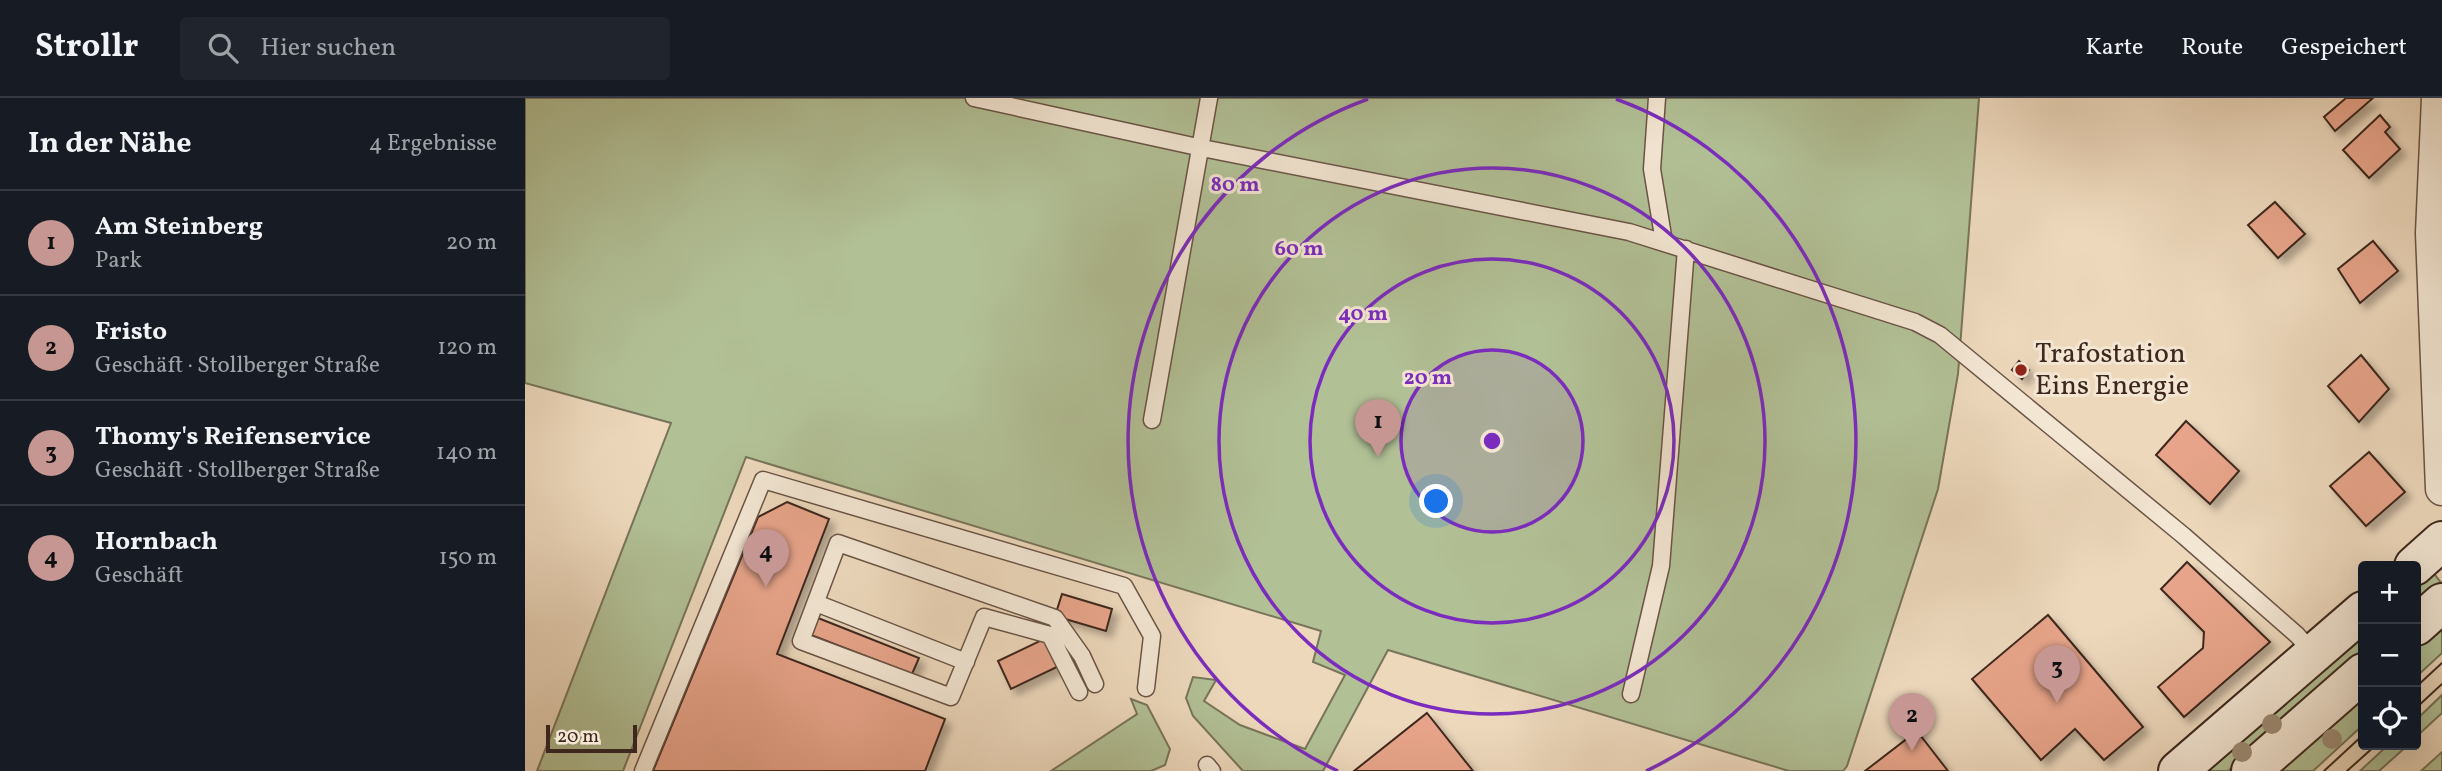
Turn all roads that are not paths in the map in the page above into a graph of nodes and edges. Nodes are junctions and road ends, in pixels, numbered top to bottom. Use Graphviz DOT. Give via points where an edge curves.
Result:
graph roads {
  1 [pos="974,98"];
  2 [pos="1209,98"];
  3 [pos="1657,98"];
  4 [pos="2438,98"];
  5 [pos="1202,148"];
  6 [pos="1664,242"];
  7 [pos="1686,249"];
  8 [pos="1152,420"];
  9 [pos="2442,489"];
  10 [pos="2442,541"];
  11 [pos="2419,561"];
  12 [pos="816,603"];
  13 [pos="2442,603"];
  14 [pos="2358,615"];
  15 [pos="2418,624"];
  16 [pos="2314,654"];
  17 [pos="966,662"];
  18 [pos="2358,677"];
  19 [pos="1095,684"];
  20 [pos="1146,688"];
  21 [pos="1079,692"];
  22 [pos="1631,694"];
  23 [pos="643,771"];
  24 [pos="2178,771"];
  25 [pos="2251,771"];
  1 -- 5 [label="lane"];
  2 -- 5 [label="lane"];
  3 -- 6 [label="lane" via="1652,169"];
  4 -- 9 [label="street" via="2432,233"];
  5 -- 6 [label="lane"];
  5 -- 8 [label="lane"];
  6 -- 7 [label="lane"];
  7 -- 16 [label="lane" via="1940,334 2184,536"];
  7 -- 22 [label="lane" via="1661,566"];
  10 -- 11 [label="main road"];
  12 -- 17 [label="lane"];
  12 -- 17 [label="lane" via="801,641 951,697"];
  12 -- 19 [label="lane" via="838,543 1055,618"];
  13 -- 15 [label="main road"];
  14 -- 16 [label="main road"];
  16 -- 24 [label="main road"];
  17 -- 21 [label="lane" via="984,617 1050,635"];
  18 -- 25 [label="main road"];
  20 -- 23 [label="lane" via="1152,636 1124,586 763,480"];
}
